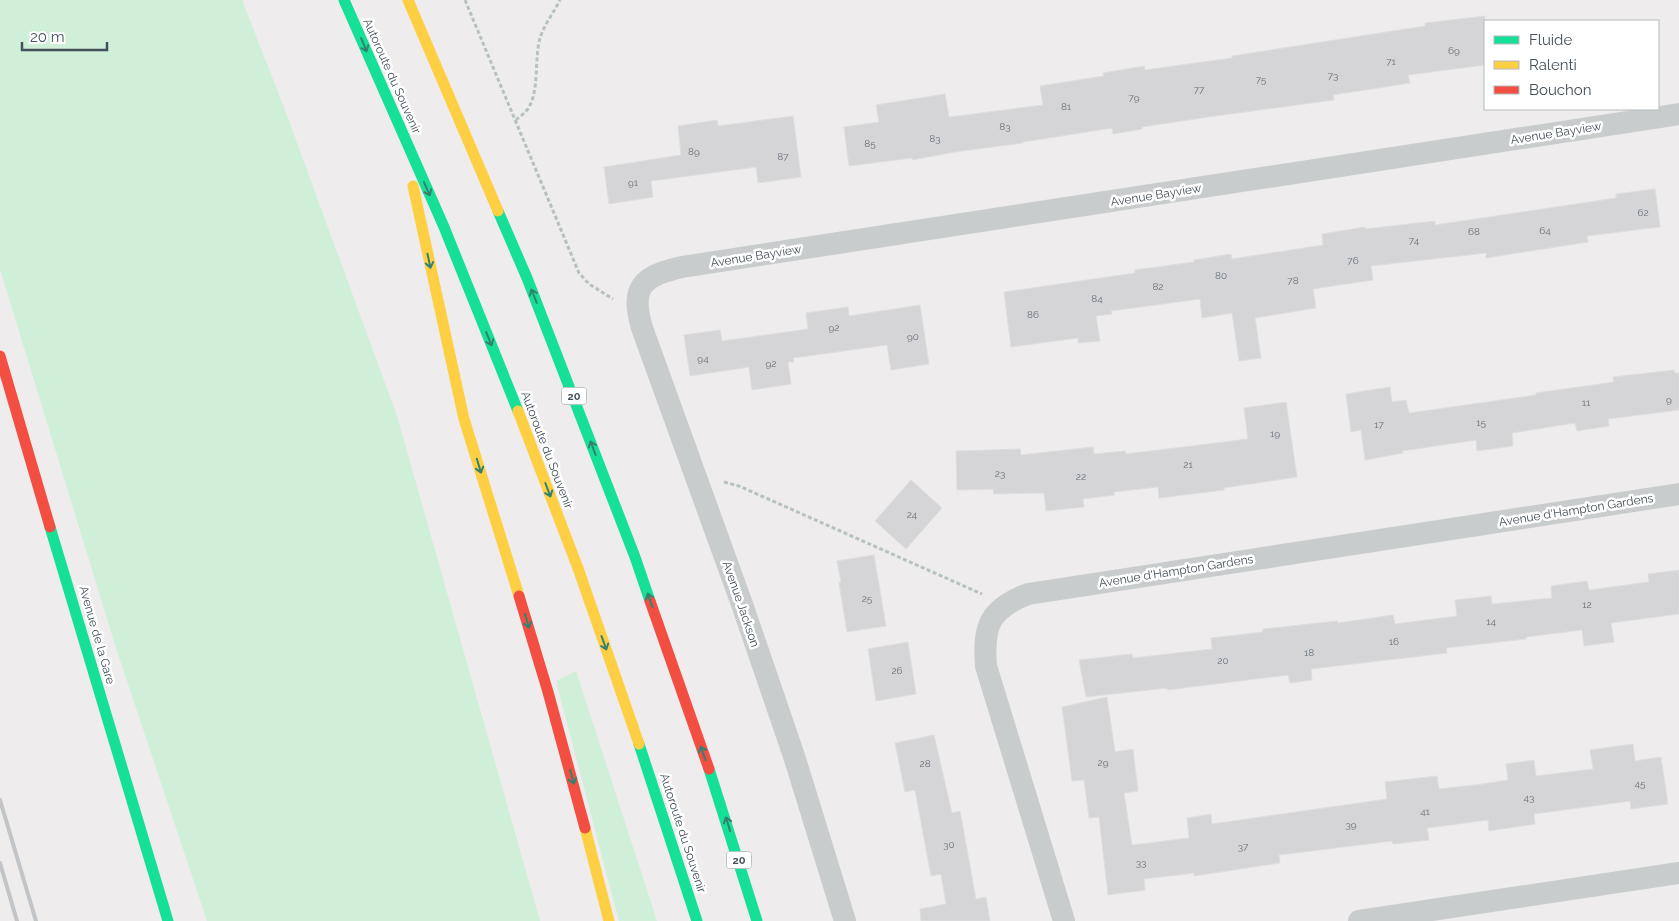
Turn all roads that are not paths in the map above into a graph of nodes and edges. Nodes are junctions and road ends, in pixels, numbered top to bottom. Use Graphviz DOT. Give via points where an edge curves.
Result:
graph roads {
  1 [pos="344,0"];
  2 [pos="408,0"];
  3 [pos="1679,114"];
  4 [pos="400,128"];
  5 [pos="640,290"];
  6 [pos="0,356"];
  7 [pos="1679,494"];
  8 [pos="1679,873"];
  9 [pos="168,921"];
  10 [pos="609,921"];
  11 [pos="697,921"];
  12 [pos="757,921"];
  13 [pos="845,921"];
  14 [pos="1064,921"];
  15 [pos="1359,921"];
  1 -- 4 [label="main road, Autoroute du Souvenir, one-way"];
  12 -- 2 [label="main road, 20, one-way" via="720,799 636,557 527,278"];
  3 -- 5 [label="street, Avenue Bayview" via="682,267 654,276"];
  4 -- 10 [label="main road, one-way" via="464,419 548,692"];
  4 -- 11 [label="main road, Autoroute du Souvenir, one-way" via="444,227 547,486 619,684"];
  5 -- 13 [label="street, Avenue Jackson" via="637,309 642,328 794,756"];
  6 -- 9 [label="main road, Avenue de la Gare"];
  7 -- 14 [label="street, Avenue d'Hampton Gardens" via="1028,594 1000,608 986,633 986,666"];
  8 -- 15 [label="street"];
}
